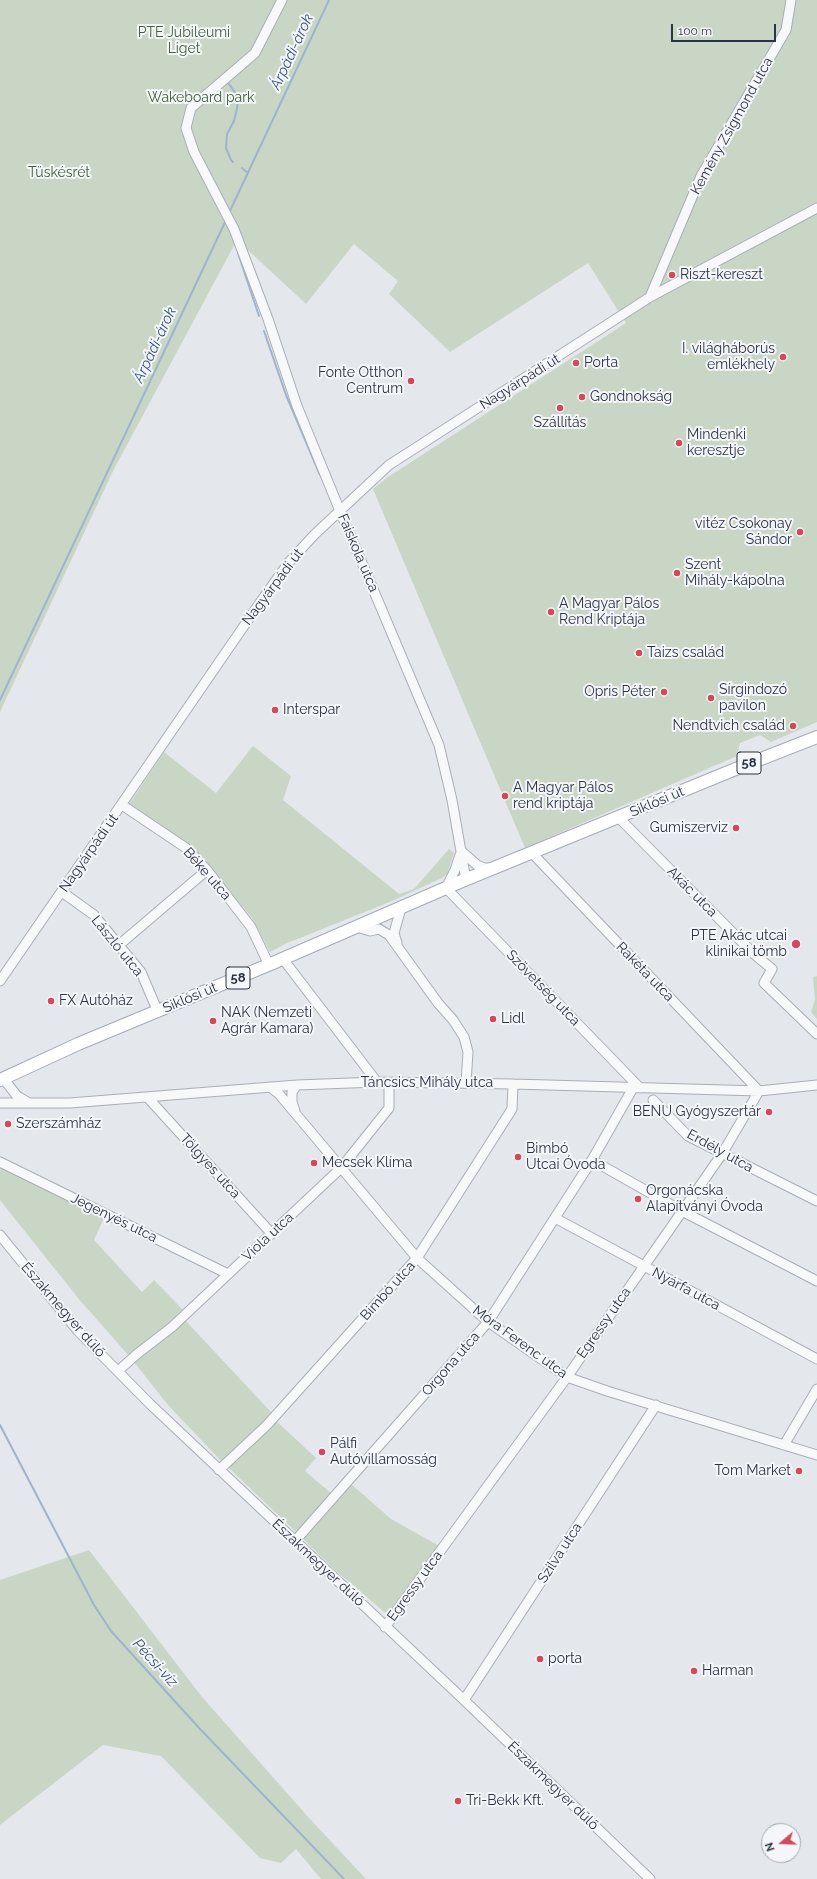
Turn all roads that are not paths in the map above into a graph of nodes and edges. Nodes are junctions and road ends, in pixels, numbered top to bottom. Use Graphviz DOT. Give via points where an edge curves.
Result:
graph roads {
  1 [pos="282,0"];
  2 [pos="791,0"];
  3 [pos="817,208"];
  4 [pos="650,297"];
  5 [pos="340,511"];
  6 [pos="817,737"];
  7 [pos="122,805"];
  8 [pos="619,818"];
  9 [pos="461,851"];
  10 [pos="532,853"];
  11 [pos="498,867"];
  12 [pos="207,870"];
  13 [pos="466,880"];
  14 [pos="446,888"];
  15 [pos="62,892"];
  16 [pos="401,908"];
  17 [pos="357,927"];
  18 [pos="119,945"];
  19 [pos="404,957"];
  20 [pos="283,959"];
  21 [pos="269,965"];
  22 [pos="0,981"];
  23 [pos="158,1012"];
  24 [pos="817,1034"];
  25 [pos="2,1079"];
  26 [pos="377,1082"];
  27 [pos="389,1083"];
  28 [pos="466,1083"];
  29 [pos="513,1084"];
  30 [pos="817,1085"];
  31 [pos="297,1086"];
  32 [pos="270,1087"];
  33 [pos="636,1088"];
  34 [pos="759,1091"];
  35 [pos="148,1098"];
  36 [pos="653,1100"];
  37 [pos="0,1103"];
  38 [pos="38,1103"];
  39 [pos="297,1115"];
  40 [pos="722,1154"];
  41 [pos="592,1160"];
  42 [pos="0,1162"];
  43 [pos="341,1168"];
  44 [pos="817,1201"];
  45 [pos="682,1210"];
  46 [pos="555,1218"];
  47 [pos="272,1234"];
  48 [pos="0,1235"];
  49 [pos="417,1258"];
  50 [pos="644,1266"];
  51 [pos="228,1274"];
  52 [pos="817,1281"];
  53 [pos="488,1322"];
  54 [pos="817,1359"];
  55 [pos="118,1371"];
  56 [pos="567,1377"];
  57 [pos="817,1389"];
  58 [pos="656,1405"];
  59 [pos="784,1445"];
  60 [pos="817,1455"];
  61 [pos="219,1470"];
  62 [pos="295,1541"];
  63 [pos="386,1627"];
  64 [pos="464,1700"];
  65 [pos="650,1879"];
  1 -- 5 [label="street, Faiskola utca" via="255,53 191,108 186,128 194,152 234,229 297,406"];
  2 -- 4 [label="street, Kemény Zsigmond utca" via="786,30 701,176"];
  3 -- 4 [label="street, Nagyárpádi út"];
  4 -- 5 [label="street, Nagyárpádi út" via="389,465"];
  5 -- 7 [label="street, Nagyárpádi út" via="314,534 289,562"];
  5 -- 9 [label="street, Faiskola utca" via="439,745"];
  6 -- 8 [label="main road, Siklósi út / 58"];
  7 -- 12 [label="street, Béke utca" via="186,848"];
  7 -- 15 [label="street, Nagyárpádi út"];
  8 -- 10 [label="main road, Siklósi út / 58"];
  8 -- 24 [label="street, Akác utca" via="772,969 764,983"];
  9 -- 11 [label="street" via="484,868"];
  9 -- 13 [label="street, Faiskola utca"];
  9 -- 14 [label="street"];
  10 -- 11 [label="main road, Siklósi út / 58"];
  10 -- 34 [label="street, Rakéta utca"];
  11 -- 13 [label="main road, 58"];
  12 -- 18 [label="street"];
  12 -- 21 [label="street, Béke utca" via="251,927"];
  13 -- 14 [label="main road, 58"];
  14 -- 16 [label="main road, Siklósi út / 58"];
  14 -- 33 [label="street, Szövetség utca"];
  15 -- 18 [label="street, László utca" via="94,915"];
  15 -- 22 [label="street, Nagyárpádi út"];
  16 -- 17 [label="main road, Siklósi út / 58"];
  16 -- 19 [label="street" via="394,933"];
  17 -- 19 [label="street" via="370,931 384,931"];
  17 -- 20 [label="main road, Siklósi út / 58"];
  18 -- 23 [label="street, László utca" via="141,972"];
  19 -- 28 [label="street" via="464,1037 469,1061"];
  20 -- 21 [label="main road, Siklósi út / 58"];
  20 -- 26 [label="street"];
  21 -- 23 [label="main road, Siklósi út / 58"];
  23 -- 25 [label="main road, Siklósi út / 58"];
  25 -- 38 [label="street, Táncsics Mihály utca" via="22,1100"];
  26 -- 27 [label="street, Táncsics Mihály utca"];
  26 -- 31 [label="street, Táncsics Mihály utca"];
  27 -- 28 [label="street, Táncsics Mihály utca"];
  27 -- 43 [label="street, Viola utca" via="389,1108"];
  28 -- 29 [label="street, Táncsics Mihály utca"];
  29 -- 33 [label="street, Táncsics Mihály utca"];
  29 -- 49 [label="street, Bimbó utca" via="512,1109"];
  30 -- 34 [label="street, Táncsics Mihály utca"];
  31 -- 32 [label="street, Táncsics Mihály utca"];
  31 -- 39 [label="street, Móra Ferenc utca" via="292,1092 292,1102"];
  32 -- 35 [label="street, Táncsics Mihály utca"];
  32 -- 39 [label="street, Móra Ferenc utca"];
  33 -- 34 [label="street, Táncsics Mihály utca"];
  33 -- 41 [label="street, Orgona utca"];
  34 -- 40 [label="street, Egressy utca"];
  35 -- 38 [label="street, Táncsics Mihály utca"];
  35 -- 47 [label="street, Tölgyes utca"];
  36 -- 40 [label="street, Erdély utca" via="688,1136"];
  37 -- 38 [label="street, Táncsics Mihály utca"];
  39 -- 43 [label="street, Móra Ferenc utca"];
  40 -- 44 [label="street, Erdély utca"];
  40 -- 45 [label="street, Egressy utca"];
  41 -- 45 [label="street"];
  41 -- 46 [label="street, Orgona utca"];
  42 -- 51 [label="street, Jegenyés utca"];
  43 -- 47 [label="street, Viola utca"];
  43 -- 49 [label="street, Móra Ferenc utca"];
  45 -- 50 [label="street, Egressy utca"];
  45 -- 52 [label="street"];
  46 -- 50 [label="street, Nyárfa utca"];
  46 -- 53 [label="street, Orgona utca"];
  47 -- 51 [label="street, Viola utca"];
  48 -- 55 [label="street, Északmegyer dűlő" via="78,1331"];
  49 -- 53 [label="street, Móra Ferenc utca"];
  49 -- 61 [label="street, Bimbó utca" via="267,1425"];
  50 -- 54 [label="street, Nyárfa utca"];
  50 -- 56 [label="street, Egressy utca"];
  51 -- 55 [label="street, Viola utca" via="172,1327"];
  53 -- 56 [label="street, Móra Ferenc utca"];
  53 -- 62 [label="street, Orgona utca"];
  55 -- 61 [label="street, Északmegyer dűlő" via="169,1424"];
  56 -- 58 [label="street, Móra Ferenc utca"];
  56 -- 63 [label="street, Egressy utca"];
  57 -- 59 [label="street"];
  58 -- 59 [label="street, Móra Ferenc utca"];
  58 -- 64 [label="street, Szilva utca"];
  59 -- 60 [label="street, Móra Ferenc utca"];
  61 -- 62 [label="street, Északmegyer dűlő"];
  62 -- 63 [label="street, Északmegyer dűlő"];
  63 -- 64 [label="street, Északmegyer dűlő"];
  64 -- 65 [label="street, Északmegyer dűlő"];
}
